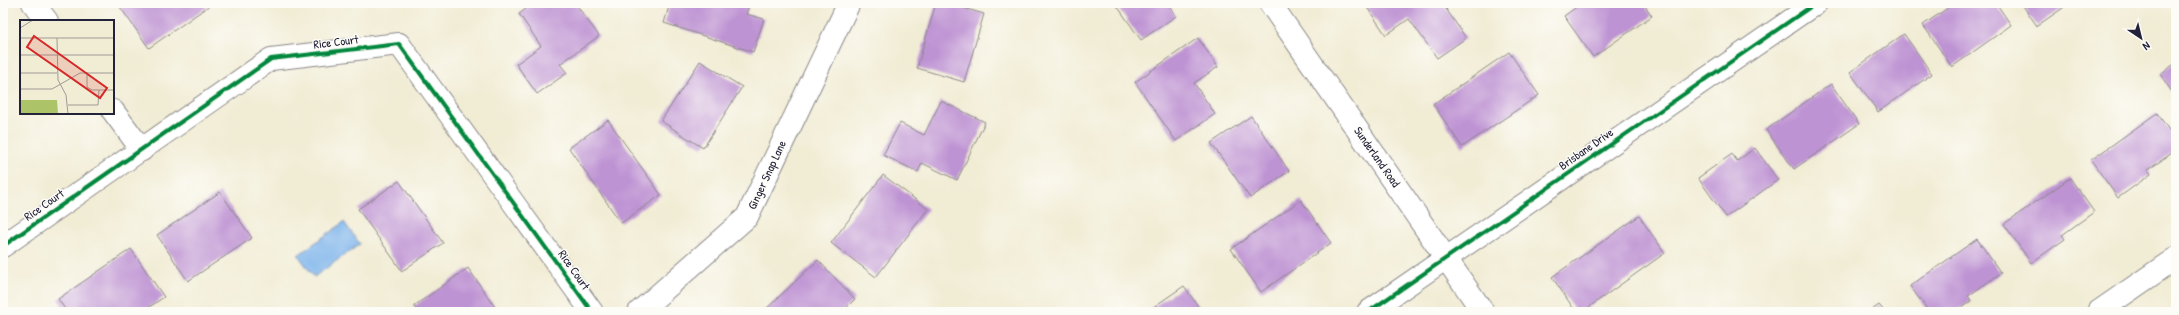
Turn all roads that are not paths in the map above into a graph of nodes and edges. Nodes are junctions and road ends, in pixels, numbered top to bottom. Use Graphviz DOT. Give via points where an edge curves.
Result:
graph roads {
  1 [pos="33,3"];
  2 [pos="849,3"];
  3 [pos="1270,3"];
  4 [pos="1816,3"];
  5 [pos="46,20"];
  6 [pos="114,112"];
  7 [pos="142,150"];
  8 [pos="3,246"];
  9 [pos="1446,257"];
  10 [pos="2176,258"];
  11 [pos="592,312"];
  12 [pos="639,312"];
  13 [pos="1368,312"];
  14 [pos="1483,312"];
  15 [pos="2098,312"];
  1 -- 5 [label="street"];
  2 -- 12 [label="street, Ginger Snap Lane" via="747,217"];
  3 -- 9 [label="street, Sunderland Road"];
  4 -- 9 [label="street, Brisbane Drive"];
  6 -- 7 [label="street"];
  7 -- 8 [label="street, Rice Court"];
  7 -- 11 [label="street, Rice Court" via="271,60 399,44"];
  9 -- 13 [label="street, Brisbane Drive"];
  9 -- 14 [label="street, Sunderland Road"];
  10 -- 15 [label="street"];
}
